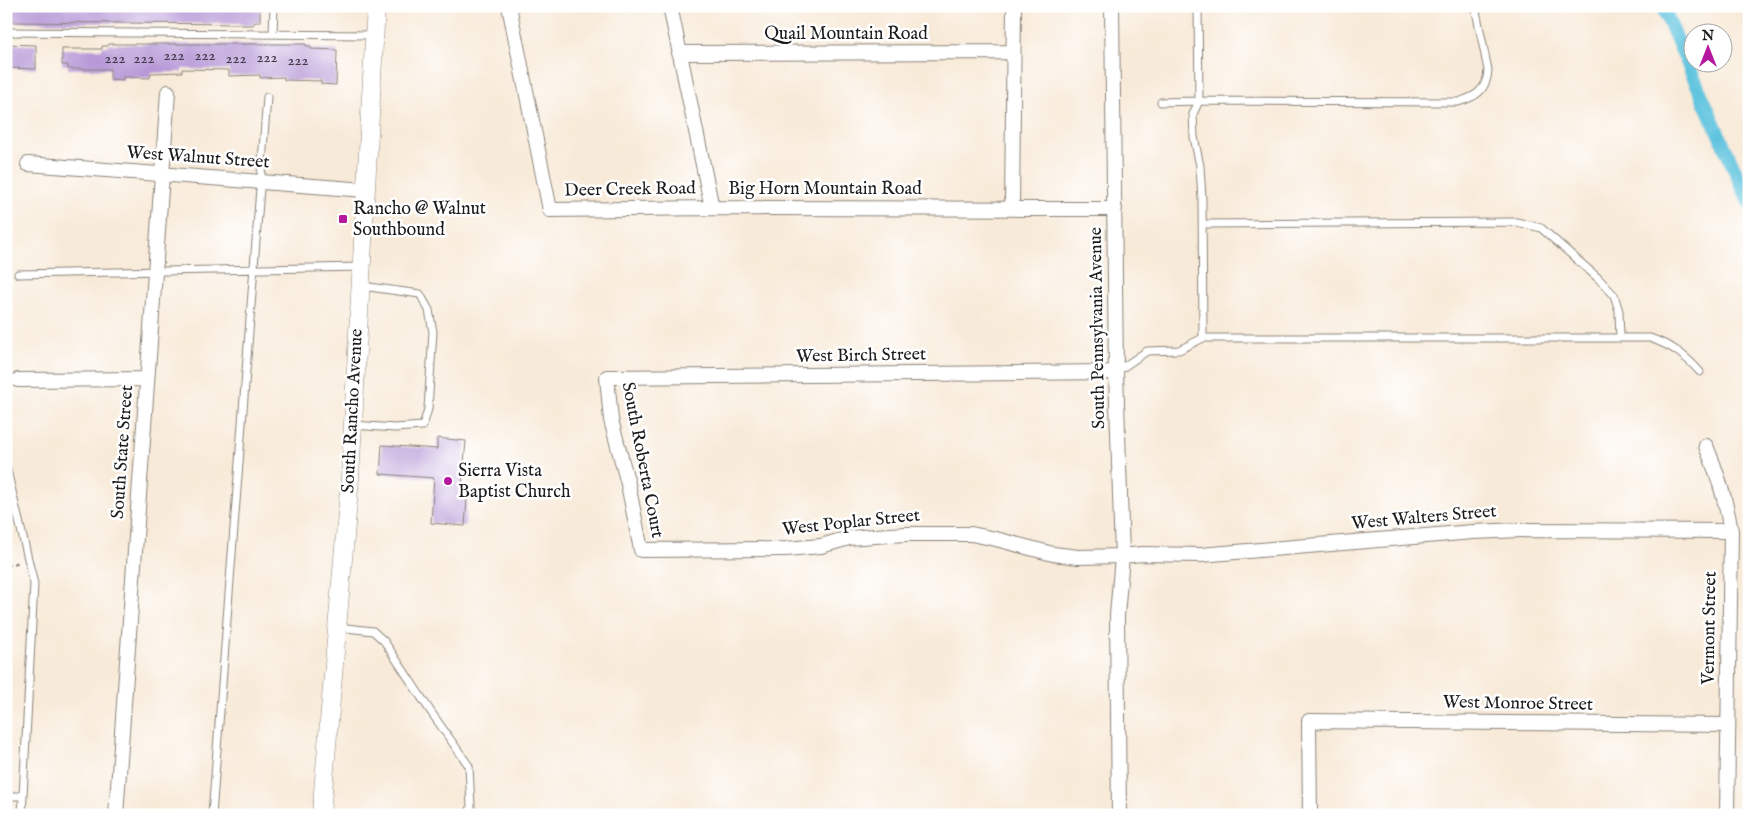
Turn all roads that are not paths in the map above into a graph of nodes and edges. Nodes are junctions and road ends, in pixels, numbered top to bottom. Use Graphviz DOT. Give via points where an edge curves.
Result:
graph roads {
  1 [pos="274,6"];
  2 [pos="376,6"];
  3 [pos="509,6"];
  4 [pos="670,6"];
  5 [pos="1014,6"];
  6 [pos="1112,6"];
  7 [pos="1198,6"];
  8 [pos="1475,6"];
  9 [pos="6,32"];
  10 [pos="273,34"];
  11 [pos="375,35"];
  12 [pos="1013,52"];
  13 [pos="679,53"];
  14 [pos="168,92"];
  15 [pos="267,97"];
  16 [pos="1199,101"];
  17 [pos="1161,102"];
  18 [pos="28,164"];
  19 [pos="163,174"];
  20 [pos="260,182"];
  21 [pos="366,190"];
  22 [pos="712,208"];
  23 [pos="1012,209"];
  24 [pos="1115,209"];
  25 [pos="6,222"];
  26 [pos="1203,224"];
  27 [pos="7,244"];
  28 [pos="362,267"];
  29 [pos="254,269"];
  30 [pos="156,271"];
  31 [pos="18,274"];
  32 [pos="360,286"];
  33 [pos="1203,338"];
  34 [pos="1620,338"];
  35 [pos="1116,372"];
  36 [pos="1700,372"];
  37 [pos="607,377"];
  38 [pos="147,379"];
  39 [pos="15,380"];
  40 [pos="353,425"];
  41 [pos="1706,446"];
  42 [pos="6,466"];
  43 [pos="1731,531"];
  44 [pos="641,550"];
  45 [pos="1122,556"];
  46 [pos="337,627"];
  47 [pos="1728,725"];
  48 [pos="6,796"];
  49 [pos="23,796"];
  50 [pos="22,815"];
  51 [pos="116,815"];
  52 [pos="212,815"];
  53 [pos="321,815"];
  54 [pos="469,815"];
  55 [pos="1119,815"];
  56 [pos="1310,815"];
  57 [pos="1727,815"];
  1 -- 10 [label="lane"];
  2 -- 11 [label="street, South Rancho Avenue"];
  3 -- 22 [label="street, Deer Creek Road" via="550,210"];
  4 -- 13 [label="street, Big Horn Mountain Road"];
  5 -- 12 [label="street"];
  6 -- 24 [label="street, South Pennsylvania Avenue"];
  7 -- 16 [label="lane"];
  8 -- 16 [label="lane" via="1488,81 1471,99 1458,102"];
  9 -- 10 [label="lane"];
  10 -- 11 [label="lane"];
  11 -- 21 [label="street, South Rancho Avenue"];
  12 -- 13 [label="street, Quail Mountain Road"];
  12 -- 23 [label="street"];
  13 -- 22 [label="street, Big Horn Mountain Road"];
  14 -- 19 [label="street, South State Street"];
  15 -- 20 [label="lane"];
  16 -- 17 [label="lane"];
  16 -- 26 [label="lane" via="1193,114"];
  18 -- 19 [label="street, West Walnut Street"];
  19 -- 20 [label="street, West Walnut Street"];
  19 -- 30 [label="street, South State Street"];
  20 -- 21 [label="street, West Walnut Street"];
  20 -- 29 [label="lane"];
  21 -- 28 [label="street, South Rancho Avenue"];
  22 -- 23 [label="street, Big Horn Mountain Road"];
  23 -- 24 [label="street, Big Horn Mountain Road"];
  24 -- 35 [label="street, South Pennsylvania Avenue"];
  25 -- 27 [label="lane"];
  26 -- 33 [label="lane"];
  26 -- 34 [label="lane" via="1530,224 1541,228 1614,295 1619,311"];
  28 -- 29 [label="lane"];
  28 -- 32 [label="street, South Rancho Avenue"];
  29 -- 30 [label="lane"];
  29 -- 52 [label="lane"];
  30 -- 31 [label="lane"];
  30 -- 38 [label="street, South State Street"];
  32 -- 40 [label="street, South Rancho Avenue"];
  32 -- 40 [label="lane" via="420,294 429,310 433,332 428,409 423,426"];
  33 -- 34 [label="lane"];
  33 -- 35 [label="lane" via="1179,350 1147,351"];
  34 -- 36 [label="lane" via="1650,338 1670,346"];
  35 -- 37 [label="street, West Birch Street"];
  35 -- 45 [label="street, South Pennsylvania Avenue"];
  37 -- 44 [label="street, South Roberta Court" via="612,420"];
  38 -- 39 [label="street"];
  38 -- 51 [label="street, South State Street"];
  40 -- 46 [label="street, South Rancho Avenue"];
  41 -- 43 [label="street, Vermont Street" via="1724,494"];
  42 -- 49 [label="lane" via="34,584"];
  43 -- 45 [label="street, West Walters Street" via="1512,530 1200,555"];
  43 -- 47 [label="street, Vermont Street"];
  44 -- 45 [label="street, West Poplar Street" via="786,549 821,546 849,538 962,534 1053,554"];
  45 -- 55 [label="street, South Pennsylvania Avenue" via="1117,616"];
  46 -- 53 [label="street, South Rancho Avenue"];
  46 -- 54 [label="lane" via="373,631 384,641 469,766"];
  47 -- 56 [label="street, West Monroe Street" via="1309,721"];
  47 -- 57 [label="street, Vermont Street"];
  48 -- 49 [label="lane"];
  49 -- 50 [label="lane"];
}
